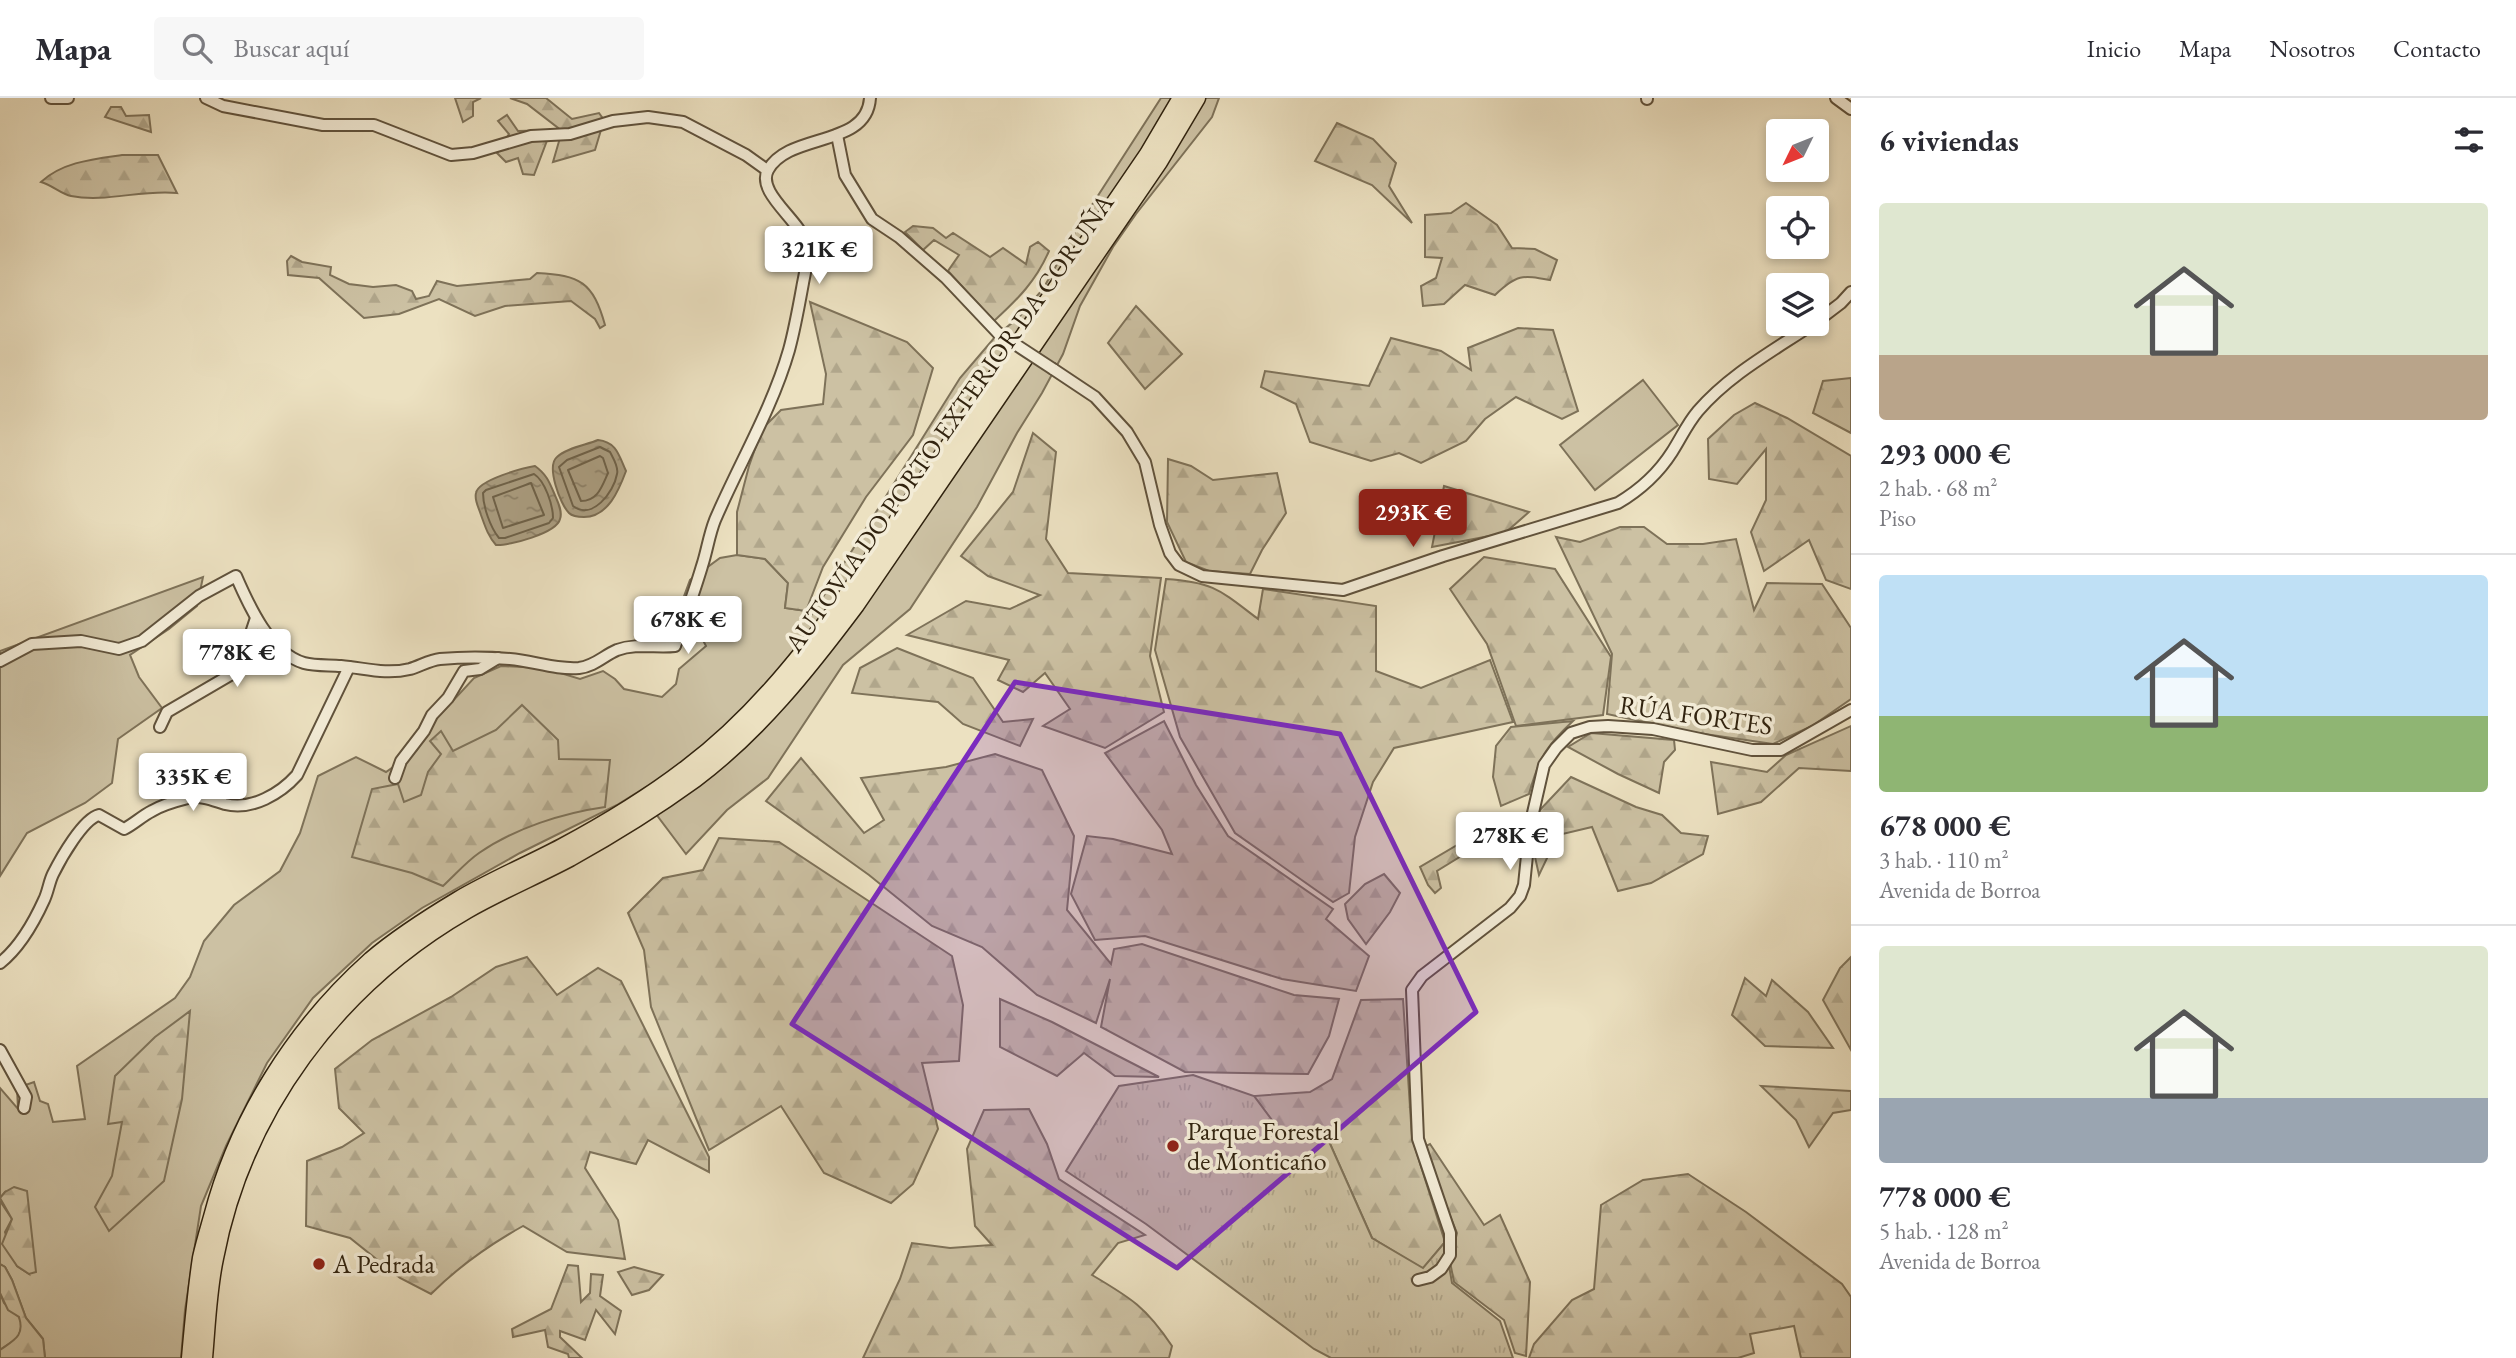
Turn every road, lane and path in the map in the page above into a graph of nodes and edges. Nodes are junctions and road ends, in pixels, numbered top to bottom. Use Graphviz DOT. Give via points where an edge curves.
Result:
graph roads {
  1 [pos="51,98"];
  2 [pos="68,98"];
  3 [pos="206,98"];
  4 [pos="870,98"];
  5 [pos="1181,98"];
  6 [pos="1197,98"];
  7 [pos="1836,98"];
  8 [pos="1851,110"];
  9 [pos="836,135"];
  10 [pos="767,170"];
  11 [pos="1851,292"];
  12 [pos="1829,312"];
  13 [pos="1794,336"];
  14 [pos="257,618"];
  15 [pos="498,658"];
  16 [pos="0,661"];
  17 [pos="349,667"];
  18 [pos="1851,710"];
  19 [pos="160,727"];
  20 [pos="395,778"];
  21 [pos="0,962"];
  22 [pos="0,1050"];
  23 [pos="24,1108"];
  24 [pos="1418,1280"];
  25 [pos="190,1358"];
  26 [pos="204,1358"];
  1 -- 2 [label="street"];
  3 -- 10 [label="street" via="223,106 323,125 374,125 451,155 531,136 570,134 613,121 648,117 683,122"];
  4 -- 9 [label="street" via="862,121"];
  5 -- 25 [label="highway, AUTOVÍA DO PORTO EXTERIOR DA CORUÑA" via="1148,154 845,598 757,706 689,767 634,805 403,935 323,1010 277,1068 245,1125 219,1192 201,1256"];
  6 -- 26 [label="highway, AUTOVÍA DO PORTO EXTERIOR DA CORUÑA" via="1159,162 856,606 767,716 697,777 642,816 467,910 411,946 380,970 333,1019 288,1075 257,1131 231,1196 215,1259"];
  7 -- 8 [label="street"];
  9 -- 10 [label="street" via="794,150"];
  9 -- 13 [label="street, bridge" via="845,175 872,219 946,278 998,332 1095,397 1127,432 1145,462 1170,553 1179,565 1202,576 1343,590 1618,503 1662,466 1712,396 1751,363"];
  10 -- 15 [label="street" via="769,194 804,238 808,254 804,281 789,351 714,523 675,646 616,650 596,664 579,668"];
  11 -- 12 [label="street"];
  14 -- 16 [label="street" via="236,576 199,596 142,641 119,649 81,641 32,644"];
  14 -- 17 [label="street" via="283,651 303,663"];
  14 -- 19 [label="street" via="251,633 251,655 232,674 167,712"];
  15 -- 17 [label="street" via="436,659 382,673"];
  15 -- 20 [label="street" via="480,669 464,671 401,761"];
  17 -- 21 [label="street" via="298,775 284,789 241,805 189,798 156,808 124,829 99,815 86,822 52,876 33,920"];
  18 -- 24 [label="street, RÚA FORTES" via="1781,750 1752,750 1653,729 1608,726 1572,733 1556,748 1544,765 1520,896 1422,976 1412,990 1418,1139 1450,1233 1450,1255 1441,1269"];
  22 -- 23 [label="street" via="26,1097"];
}
